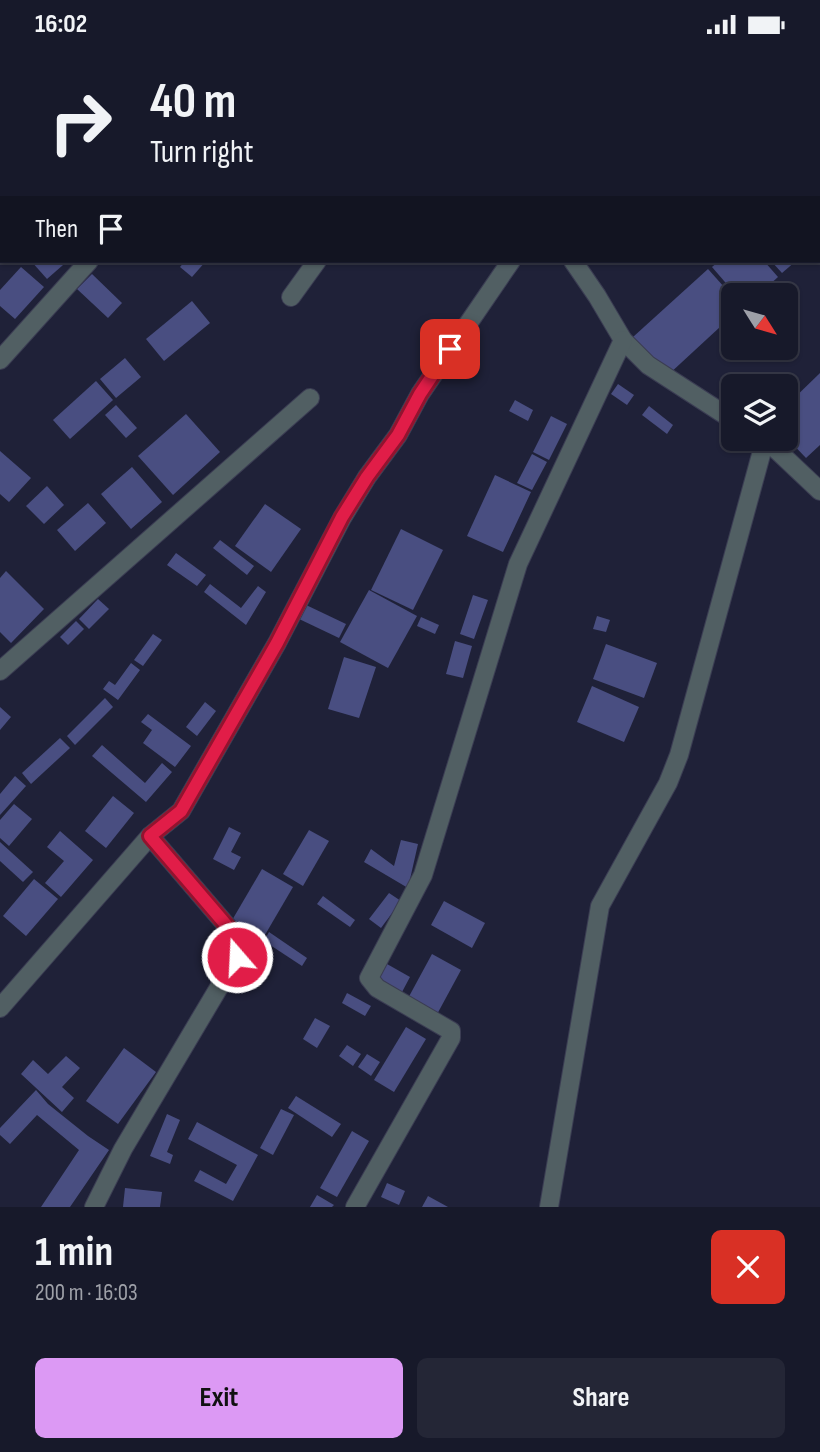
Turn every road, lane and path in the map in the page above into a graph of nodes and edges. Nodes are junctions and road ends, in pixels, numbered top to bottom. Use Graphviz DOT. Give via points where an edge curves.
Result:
graph roads {
  1 [pos="87,263"];
  2 [pos="316,263"];
  3 [pos="509,263"];
  4 [pos="574,263"];
  5 [pos="291,297"];
  6 [pos="624,340"];
  7 [pos="0,360"];
  8 [pos="310,398"];
  9 [pos="721,412"];
  10 [pos="762,451"];
  11 [pos="777,451"];
  12 [pos="820,491"];
  13 [pos="0,671"];
  14 [pos="150,836"];
  15 [pos="0,1008"];
  16 [pos="94,1207"];
  17 [pos="355,1207"];
  18 [pos="549,1207"];
  1 -- 7 [label="street"];
  2 -- 5 [label="street"];
  3 -- 14 [label="street" via="342,517 277,643 181,811"];
  4 -- 6 [label="street"];
  6 -- 9 [label="street" via="648,365"];
  6 -- 17 [label="street" via="518,564 423,876 369,978 377,988 451,1031 451,1038"];
  8 -- 13 [label="street"];
  10 -- 18 [label="street" via="679,755 600,907"];
  11 -- 12 [label="street"];
  14 -- 15 [label="street"];
  14 -- 16 [label="street" via="239,940 237,957 123,1149"];
}
